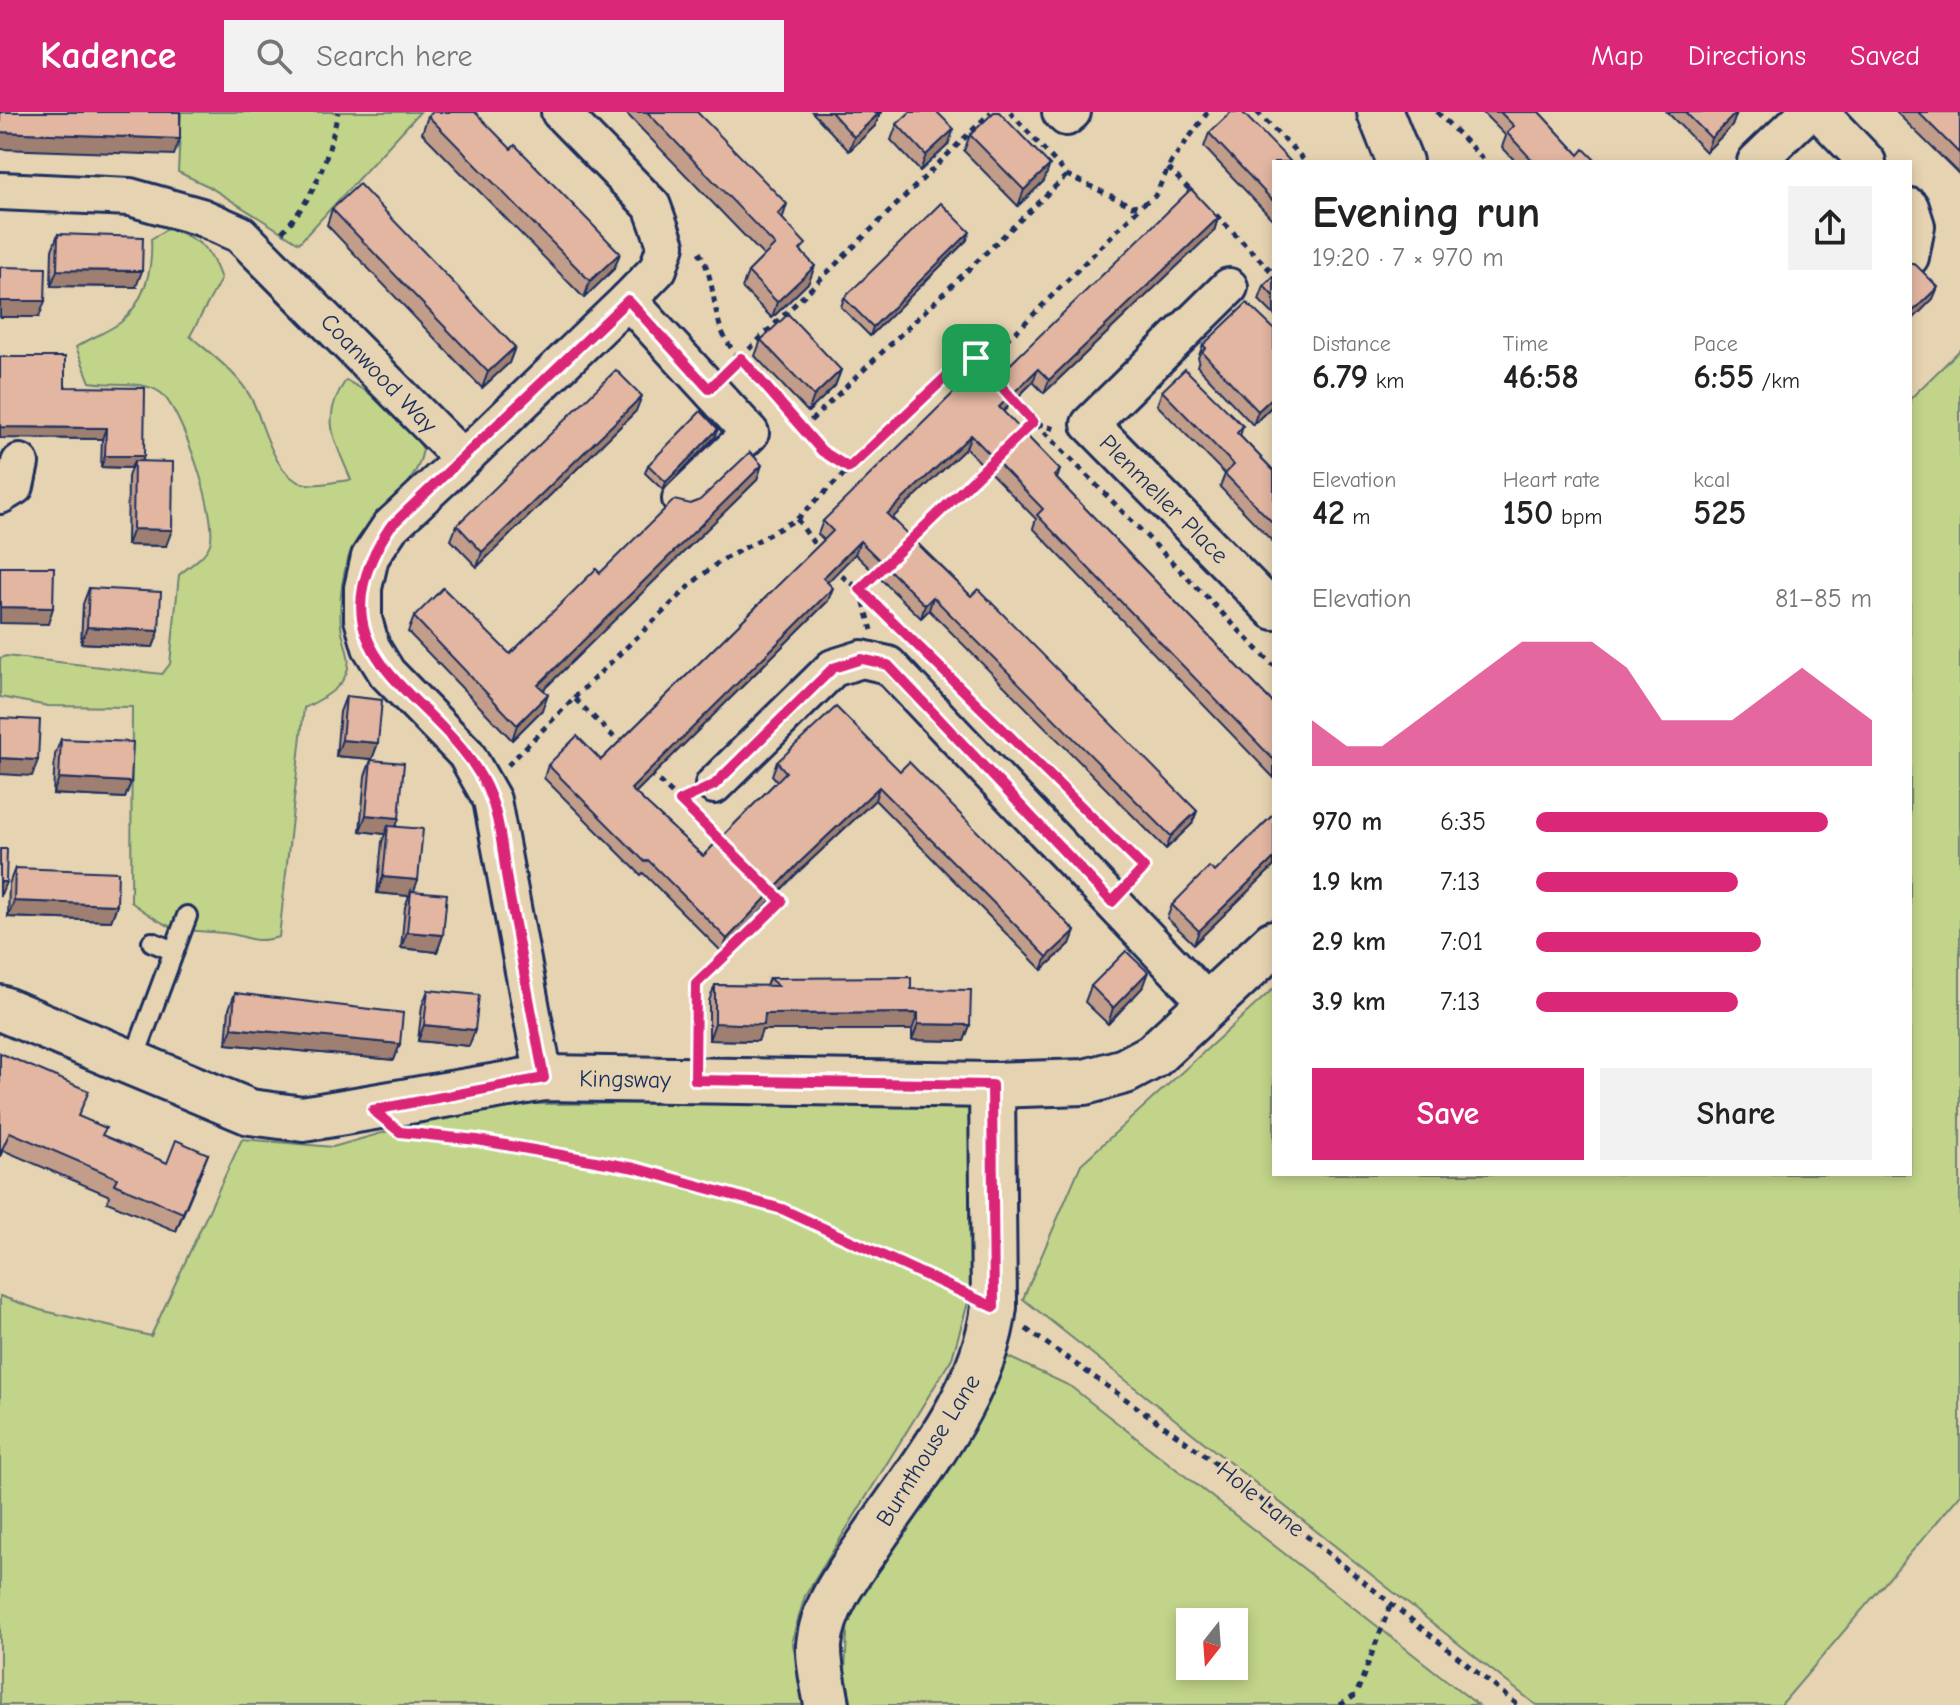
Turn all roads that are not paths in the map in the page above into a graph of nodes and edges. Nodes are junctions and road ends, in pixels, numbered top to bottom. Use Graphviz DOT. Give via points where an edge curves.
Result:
graph roads {
  1 [pos="560,112"];
  2 [pos="1061,112"];
  3 [pos="1072,112"];
  4 [pos="1380,112"];
  5 [pos="1808,112"];
  6 [pos="1819,112"];
  7 [pos="1399,160"];
  8 [pos="1758,160"];
  9 [pos="1865,160"];
  10 [pos="0,191"];
  11 [pos="1912,213"];
  12 [pos="1912,247"];
  13 [pos="1235,293"];
  14 [pos="628,300"];
  15 [pos="463,459"];
  16 [pos="20,463"];
  17 [pos="0,495"];
  18 [pos="681,499"];
  19 [pos="1272,609"];
  20 [pos="714,785"];
  21 [pos="187,916"];
  22 [pos="152,942"];
  23 [pos="1272,945"];
  24 [pos="174,951"];
  25 [pos="1210,1005"];
  26 [pos="0,1008"];
  27 [pos="132,1064"];
  28 [pos="544,1078"];
  29 [pos="992,1085"];
  30 [pos="827,1705"];
  1 -- 14 [label="street" via="652,206 666,245 658,269"];
  2 -- 3 [label="street" via="1066,117"];
  4 -- 7 [label="street"];
  5 -- 8 [label="street"];
  6 -- 9 [label="street"];
  10 -- 15 [label="street, Coanwood Way" via="130,197 240,234"];
  11 -- 12 [label="street"];
  13 -- 19 [label="street, Plenmeller Place" via="1090,424"];
  14 -- 15 [label="street"];
  14 -- 18 [label="street" via="750,433"];
  15 -- 28 [label="street" via="390,527 370,557 363,619 371,647 387,673 466,754 492,800"];
  16 -- 17 [label="street" via="15,486"];
  20 -- 25 [label="street" via="833,668 862,659 888,665"];
  21 -- 24 [label="lane"];
  22 -- 24 [label="lane"];
  23 -- 25 [label="street, Kingsway"];
  24 -- 27 [label="lane"];
  25 -- 29 [label="street, Kingsway" via="1153,1056 1125,1071 1085,1082"];
  26 -- 27 [label="street"];
  27 -- 28 [label="street, Kingsway" via="250,1112 303,1119"];
  28 -- 29 [label="street, Kingsway"];
  29 -- 30 [label="street, Burnthouse Lane" via="990,1341 967,1395 845,1579 825,1619 819,1643"];
}
